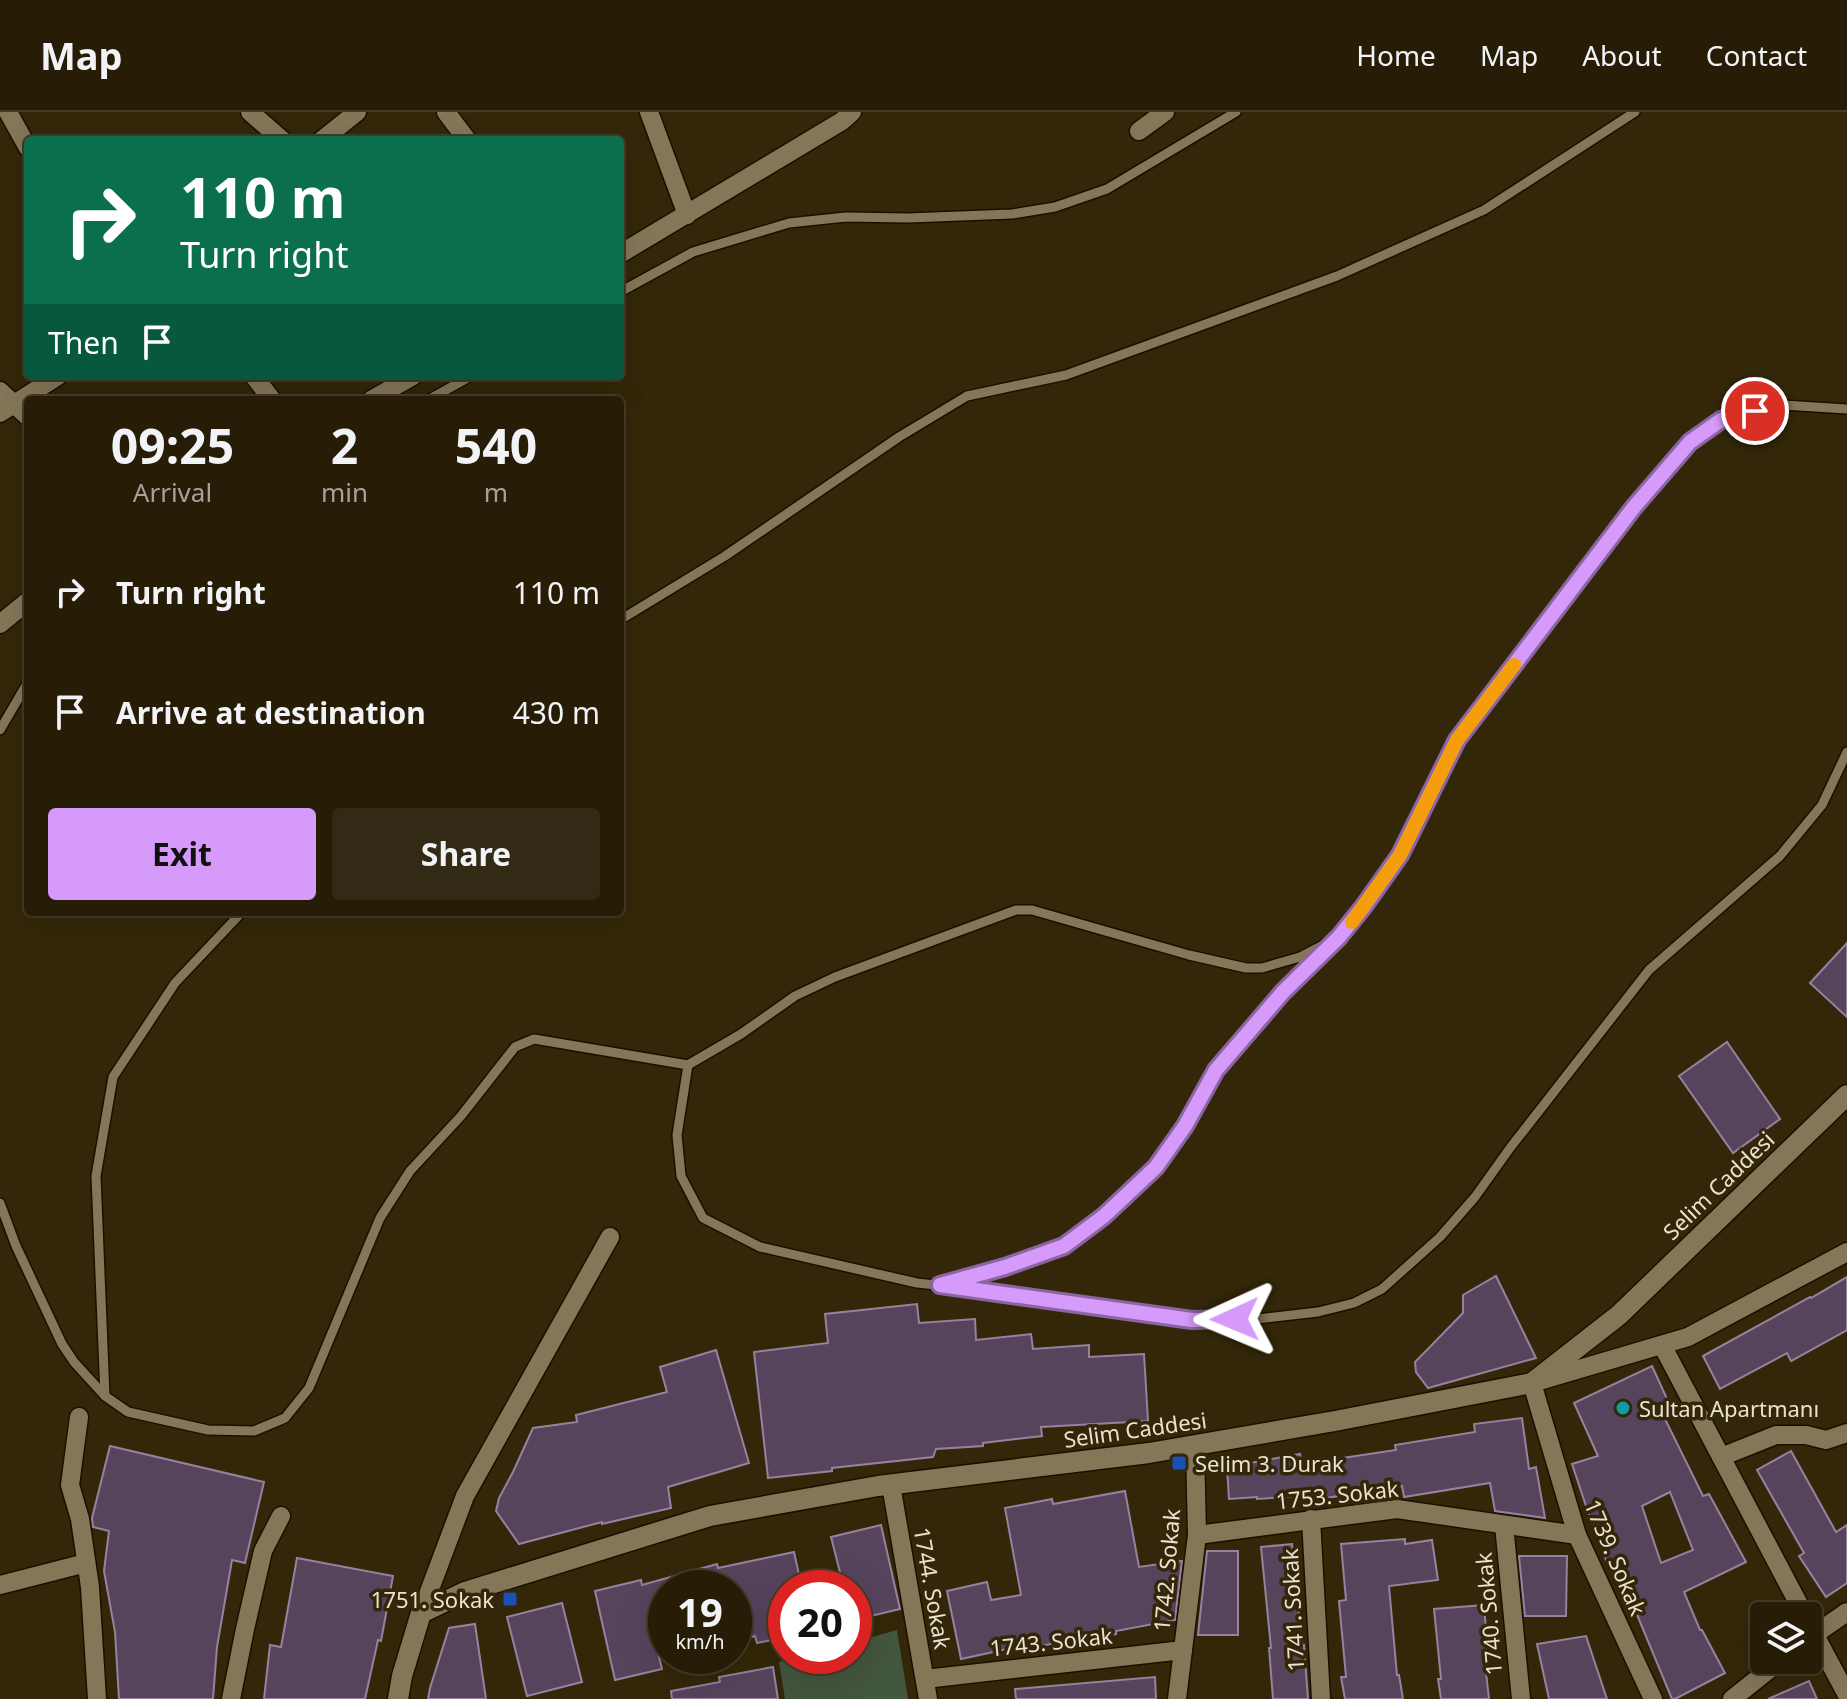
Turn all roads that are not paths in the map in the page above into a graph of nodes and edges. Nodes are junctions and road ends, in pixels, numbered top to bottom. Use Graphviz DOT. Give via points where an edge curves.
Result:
graph roads {
  1 [pos="8,112"];
  2 [pos="250,112"];
  3 [pos="357,112"];
  4 [pos="446,112"];
  5 [pos="649,112"];
  6 [pos="852,112"];
  7 [pos="1165,112"];
  8 [pos="1236,112"];
  9 [pos="1635,112"];
  10 [pos="1139,131"];
  11 [pos="277,136"];
  12 [pos="327,136"];
  13 [pos="464,136"];
  14 [pos="24,141"];
  15 [pos="687,215"];
  16 [pos="624,252"];
  17 [pos="624,290"];
  18 [pos="52,380"];
  19 [pos="406,380"];
  20 [pos="464,380"];
  21 [pos="26,396"];
  22 [pos="378,396"];
  23 [pos="435,396"];
  24 [pos="1847,409"];
  25 [pos="24,604"];
  26 [pos="624,618"];
  27 [pos="0,624"];
  28 [pos="24,689"];
  29 [pos="0,730"];
  30 [pos="1847,752"];
  31 [pos="238,916"];
  32 [pos="1339,937"];
  33 [pos="688,1065"];
  34 [pos="1847,1095"];
  35 [pos="0,1203"];
  36 [pos="610,1237"];
  37 [pos="1847,1252"];
  38 [pos="940,1285"];
  39 [pos="1662,1345"];
  40 [pos="1532,1383"];
  41 [pos="105,1396"];
  42 [pos="79,1417"];
  43 [pos="1847,1433"];
  44 [pos="1195,1446"];
  45 [pos="1721,1457"];
  46 [pos="891,1485"];
  47 [pos="281,1516"];
  48 [pos="1311,1519"];
  49 [pos="1504,1525"];
  50 [pos="1197,1535"];
  51 [pos="1577,1535"];
  52 [pos="86,1563"];
  53 [pos="0,1585"];
  54 [pos="1798,1602"];
  55 [pos="1847,1612"];
  56 [pos="421,1613"];
  57 [pos="1822,1626"];
  58 [pos="1183,1650"];
  59 [pos="1822,1652"];
  60 [pos="1763,1674"];
  61 [pos="925,1679"];
  62 [pos="1847,1695"];
  63 [pos="97,1699"];
  64 [pos="231,1699"];
  65 [pos="398,1699"];
  66 [pos="928,1699"];
  67 [pos="1177,1699"];
  68 [pos="1321,1699"];
  69 [pos="1521,1699"];
  70 [pos="1653,1699"];
  71 [pos="1732,1699"];
  1 -- 14 [label="street"];
  2 -- 11 [label="street"];
  3 -- 12 [label="street"];
  4 -- 13 [label="street"];
  5 -- 15 [label="street"];
  6 -- 15 [label="street"];
  7 -- 10 [label="street"];
  8 -- 17 [label="lane" via="1107,189 1055,207 1012,214 789,223 693,252"];
  9 -- 26 [label="lane" via="1484,210 1337,276 1066,375 967,396"];
  15 -- 16 [label="street"];
  18 -- 21 [label="street"];
  19 -- 22 [label="street"];
  20 -- 23 [label="lane"];
  24 -- 32 [label="lane" via="1783,405 1721,420 1690,442 1634,507 1457,740 1400,855"];
  25 -- 27 [label="street"];
  28 -- 29 [label="lane"];
  30 -- 38 [label="lane" via="1822,805 1780,856 1649,970 1475,1197 1382,1289 1318,1312 1192,1320"];
  31 -- 41 [label="lane" via="175,983 113,1077 96,1176"];
  32 -- 33 [label="lane" via="1300,957 1246,968 1016,910 835,977 795,996"];
  32 -- 38 [label="lane" via="1216,1070 1156,1167 1104,1216 1064,1246"];
  33 -- 38 [label="lane" via="677,1135 681,1176 703,1218 760,1247"];
  33 -- 41 [label="lane" via="534,1039 515,1047 410,1171 380,1218 309,1388 285,1418 254,1431 208,1430 128,1412"];
  34 -- 40 [label="main road, Selim Caddesi" via="1619,1315"];
  35 -- 41 [label="lane" via="62,1344"];
  36 -- 56 [label="street" via="465,1496"];
  37 -- 39 [label="street" via="1688,1337"];
  39 -- 40 [label="street"];
  39 -- 45 [label="street"];
  40 -- 44 [label="main road, Selim Caddesi"];
  40 -- 51 [label="street, 1739. Sokak"];
  42 -- 52 [label="street" via="70,1485"];
  43 -- 45 [label="street" via="1826,1440 1776,1435"];
  44 -- 46 [label="main road, Selim Caddesi"];
  44 -- 50 [label="street, 1742. Sokak"];
  45 -- 54 [label="street"];
  46 -- 56 [label="main road, Selim Caddesi" via="710,1516 465,1592"];
  46 -- 61 [label="street, 1744. Sokak"];
  47 -- 64 [label="street" via="263,1551"];
  48 -- 49 [label="street, 1753. Sokak" via="1397,1509"];
  48 -- 50 [label="street, 1753. Sokak"];
  48 -- 68 [label="street, 1741. Sokak"];
  49 -- 51 [label="street, 1753. Sokak"];
  49 -- 69 [label="street, 1740. Sokak"];
  50 -- 58 [label="street, 1742. Sokak"];
  51 -- 70 [label="street, 1739. Sokak"];
  52 -- 53 [label="street"];
  52 -- 63 [label="street"];
  55 -- 57 [label="street"];
  56 -- 65 [label="main road"];
  58 -- 61 [label="street, 1743. Sokak"];
  58 -- 67 [label="street, 1742. Sokak"];
  59 -- 62 [label="street"];
  60 -- 71 [label="street"];
  61 -- 66 [label="street, 1744. Sokak"];
}
